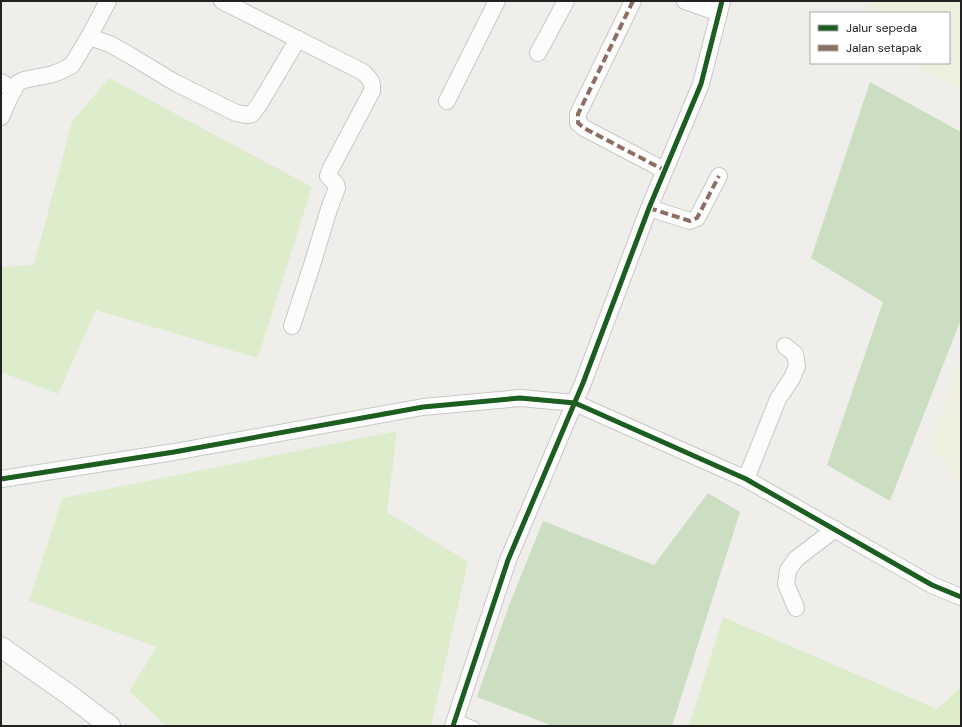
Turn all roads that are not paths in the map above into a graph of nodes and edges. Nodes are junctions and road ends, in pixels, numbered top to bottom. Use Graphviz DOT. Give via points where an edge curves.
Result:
graph roads {
  1 [pos="108,1"];
  2 [pos="222,1"];
  3 [pos="497,1"];
  4 [pos="566,1"];
  5 [pos="633,1"];
  6 [pos="686,1"];
  7 [pos="720,7"];
  8 [pos="89,37"];
  9 [pos="298,39"];
  10 [pos="538,53"];
  11 [pos="7,86"];
  12 [pos="447,101"];
  13 [pos="1,117"];
  14 [pos="664,170"];
  15 [pos="719,176"];
  16 [pos="649,208"];
  17 [pos="292,326"];
  18 [pos="785,346"];
  19 [pos="575,403"];
  20 [pos="746,479"];
  21 [pos="1,480"];
  22 [pos="835,529"];
  23 [pos="961,597"];
  24 [pos="796,608"];
  25 [pos="1,647"];
  26 [pos="454,722"];
  27 [pos="110,726"];
  28 [pos="475,726"];
  1 -- 8 [label="street"];
  2 -- 9 [label="street"];
  3 -- 12 [label="street"];
  4 -- 10 [label="street"];
  5 -- 14 [label="street" via="578,114 578,123"];
  6 -- 7 [label="street"];
  7 -- 14 [label="street" via="701,84"];
  8 -- 9 [label="street" via="110,44 174,82 236,112 248,115 252,114 260,103"];
  8 -- 11 [label="street" via="72,65 53,74"];
  9 -- 17 [label="street" via="363,72 372,84 372,91 330,170 328,176 337,188"];
  11 -- 13 [label="street"];
  14 -- 16 [label="street"];
  15 -- 16 [label="street" via="698,218 690,220"];
  16 -- 19 [label="street"];
  18 -- 20 [label="street" via="795,354 797,366 778,399"];
  19 -- 20 [label="street"];
  19 -- 21 [label="street" via="520,398 423,407"];
  19 -- 26 [label="street" via="508,560"];
  20 -- 22 [label="street"];
  22 -- 23 [label="street" via="932,585"];
  22 -- 24 [label="street" via="796,559 788,570 786,584"];
  25 -- 27 [label="street"];
  26 -- 28 [label="lane"];
}
